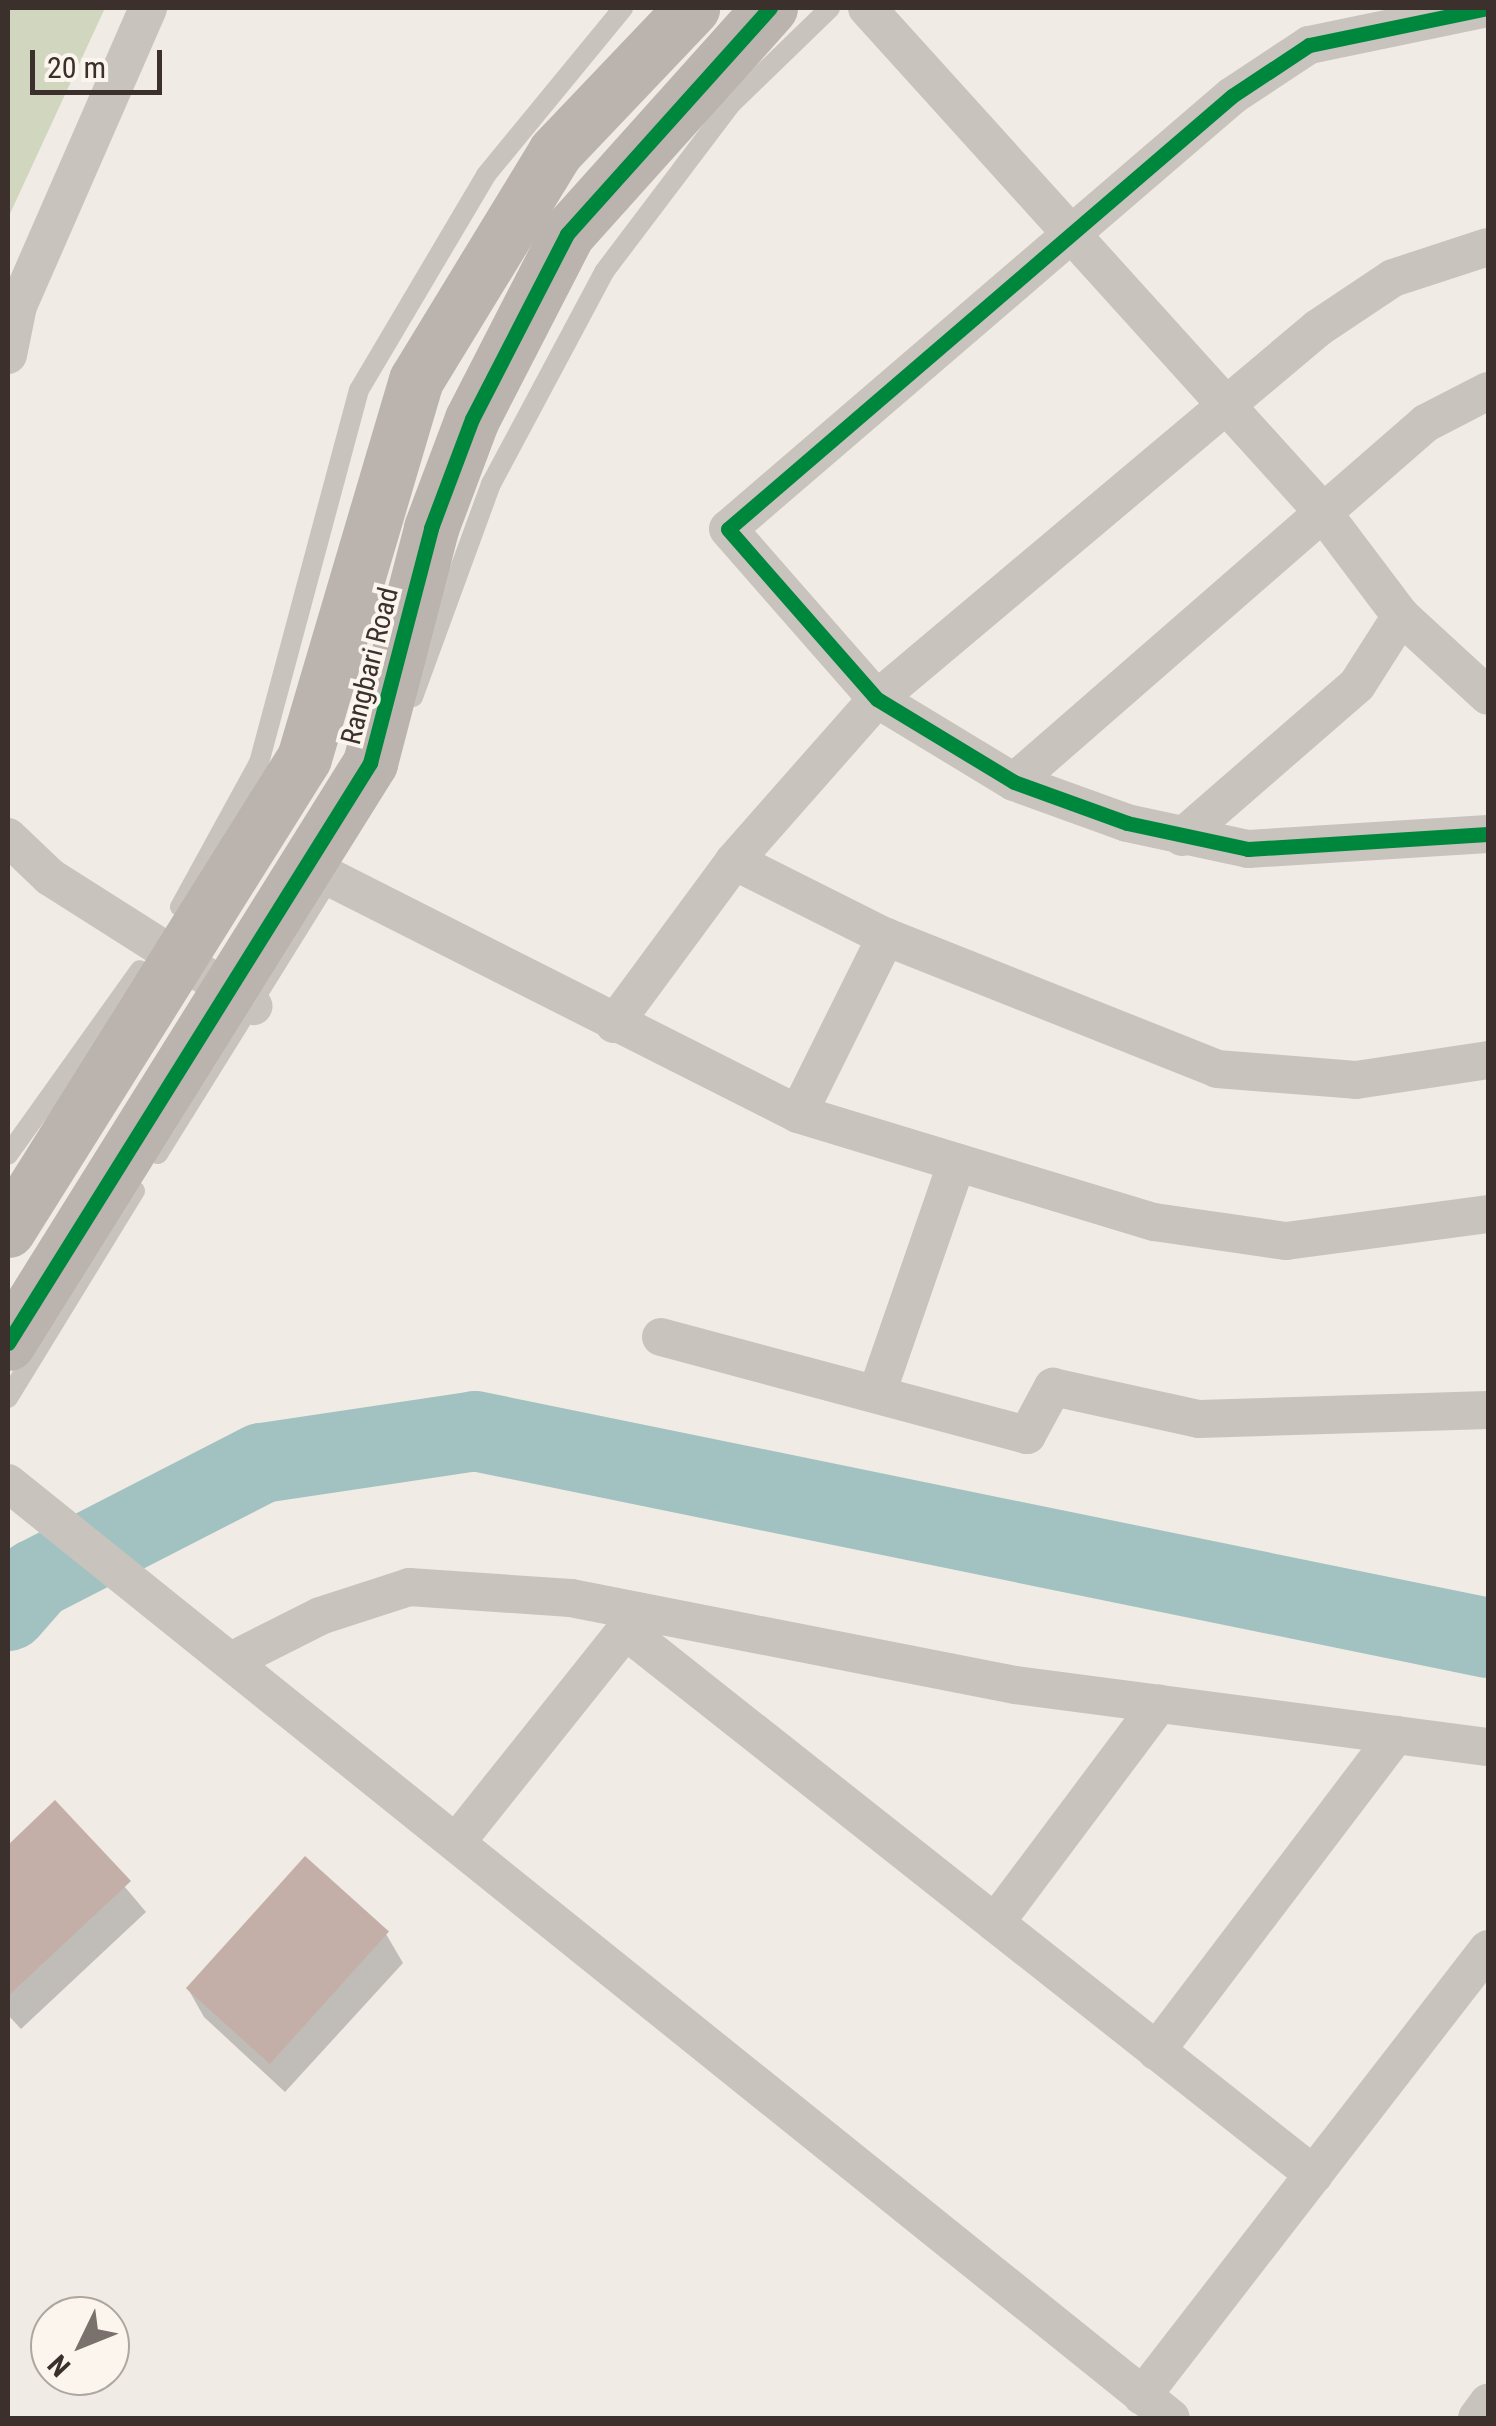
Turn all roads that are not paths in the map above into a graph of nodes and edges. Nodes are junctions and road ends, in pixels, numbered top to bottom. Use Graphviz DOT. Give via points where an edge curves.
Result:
graph roads {
  1 [pos="148,8"];
  2 [pos="623,8"];
  3 [pos="692,8"];
  4 [pos="770,8"];
  5 [pos="830,8"];
  6 [pos="866,8"];
  7 [pos="1488,8"];
  8 [pos="1066,234"];
  9 [pos="1488,247"];
  10 [pos="13,302"];
  11 [pos="8,356"];
  12 [pos="1488,391"];
  13 [pos="1222,404"];
  14 [pos="1321,510"];
  15 [pos="1401,616"];
  16 [pos="1488,696"];
  17 [pos="877,699"];
  18 [pos="1014,782"];
  19 [pos="1488,834"];
  20 [pos="1182,836"];
  21 [pos="8,837"];
  22 [pos="734,861"];
  23 [pos="331,878"];
  24 [pos="886,937"];
  25 [pos="161,941"];
  26 [pos="253,1006"];
  27 [pos="614,1024"];
  28 [pos="1488,1060"];
  29 [pos="798,1114"];
  30 [pos="8,1155"];
  31 [pos="957,1162"];
  32 [pos="1488,1214"];
  33 [pos="8,1230"];
  34 [pos="660,1338"];
  35 [pos="8,1343"];
  36 [pos="877,1393"];
  37 [pos="8,1398"];
  38 [pos="1488,1410"];
  39 [pos="8,1483"];
  40 [pos="633,1621"];
  41 [pos="235,1659"];
  42 [pos="1159,1704"];
  43 [pos="1396,1735"];
  44 [pos="1488,1747"];
  45 [pos="458,1840"];
  46 [pos="995,1923"];
  47 [pos="1488,1950"];
  48 [pos="1156,2051"];
  49 [pos="1314,2175"];
  50 [pos="1488,2404"];
  51 [pos="1156,2407"];
  52 [pos="1477,2418"];
  1 -- 10 [label="street"];
  2 -- 25 [label="lane" via="486,175 359,390 259,763"];
  3 -- 33 [label="street, Rangbari Road, bridge" via="554,152 416,380 304,758"];
  4 -- 35 [label="street, Rangbari Road, bridge" via="567,234 472,419 431,528 370,764"];
  5 -- 23 [label="lane" via="732,104 604,272 492,484 388,765"];
  6 -- 8 [label="street"];
  7 -- 8 [label="street" via="1309,44"];
  8 -- 13 [label="street"];
  8 -- 17 [label="street" via="728,529"];
  9 -- 13 [label="street" via="1392,278"];
  10 -- 11 [label="street"];
  12 -- 14 [label="street" via="1426,423"];
  13 -- 14 [label="street"];
  13 -- 17 [label="street"];
  14 -- 15 [label="street"];
  14 -- 18 [label="street"];
  15 -- 16 [label="street"];
  15 -- 20 [label="street" via="1357,684"];
  17 -- 18 [label="street"];
  17 -- 22 [label="street"];
  18 -- 20 [label="street"];
  19 -- 20 [label="street" via="1325,851"];
  21 -- 25 [label="street" via="50,876"];
  22 -- 24 [label="street"];
  22 -- 27 [label="street"];
  23 -- 26 [label="lane"];
  23 -- 27 [label="street"];
  24 -- 28 [label="street" via="1217,1069 1356,1080"];
  24 -- 29 [label="street"];
  25 -- 26 [label="street"];
  25 -- 30 [label="lane"];
  26 -- 37 [label="lane"];
  27 -- 29 [label="street"];
  29 -- 31 [label="street"];
  31 -- 32 [label="street" via="1154,1222 1286,1241"];
  31 -- 36 [label="street"];
  34 -- 36 [label="street"];
  36 -- 38 [label="street" via="1027,1435 1052,1387 1199,1419"];
  39 -- 41 [label="street"];
  40 -- 41 [label="street" via="410,1587 320,1616"];
  40 -- 42 [label="street"];
  40 -- 45 [label="street"];
  40 -- 46 [label="street"];
  41 -- 45 [label="street"];
  42 -- 43 [label="street"];
  42 -- 46 [label="street"];
  43 -- 44 [label="street"];
  43 -- 48 [label="street"];
  45 -- 51 [label="street"];
  46 -- 48 [label="street"];
  47 -- 49 [label="street"];
  48 -- 49 [label="street"];
  49 -- 51 [label="street"];
  50 -- 52 [label="street"];
}
